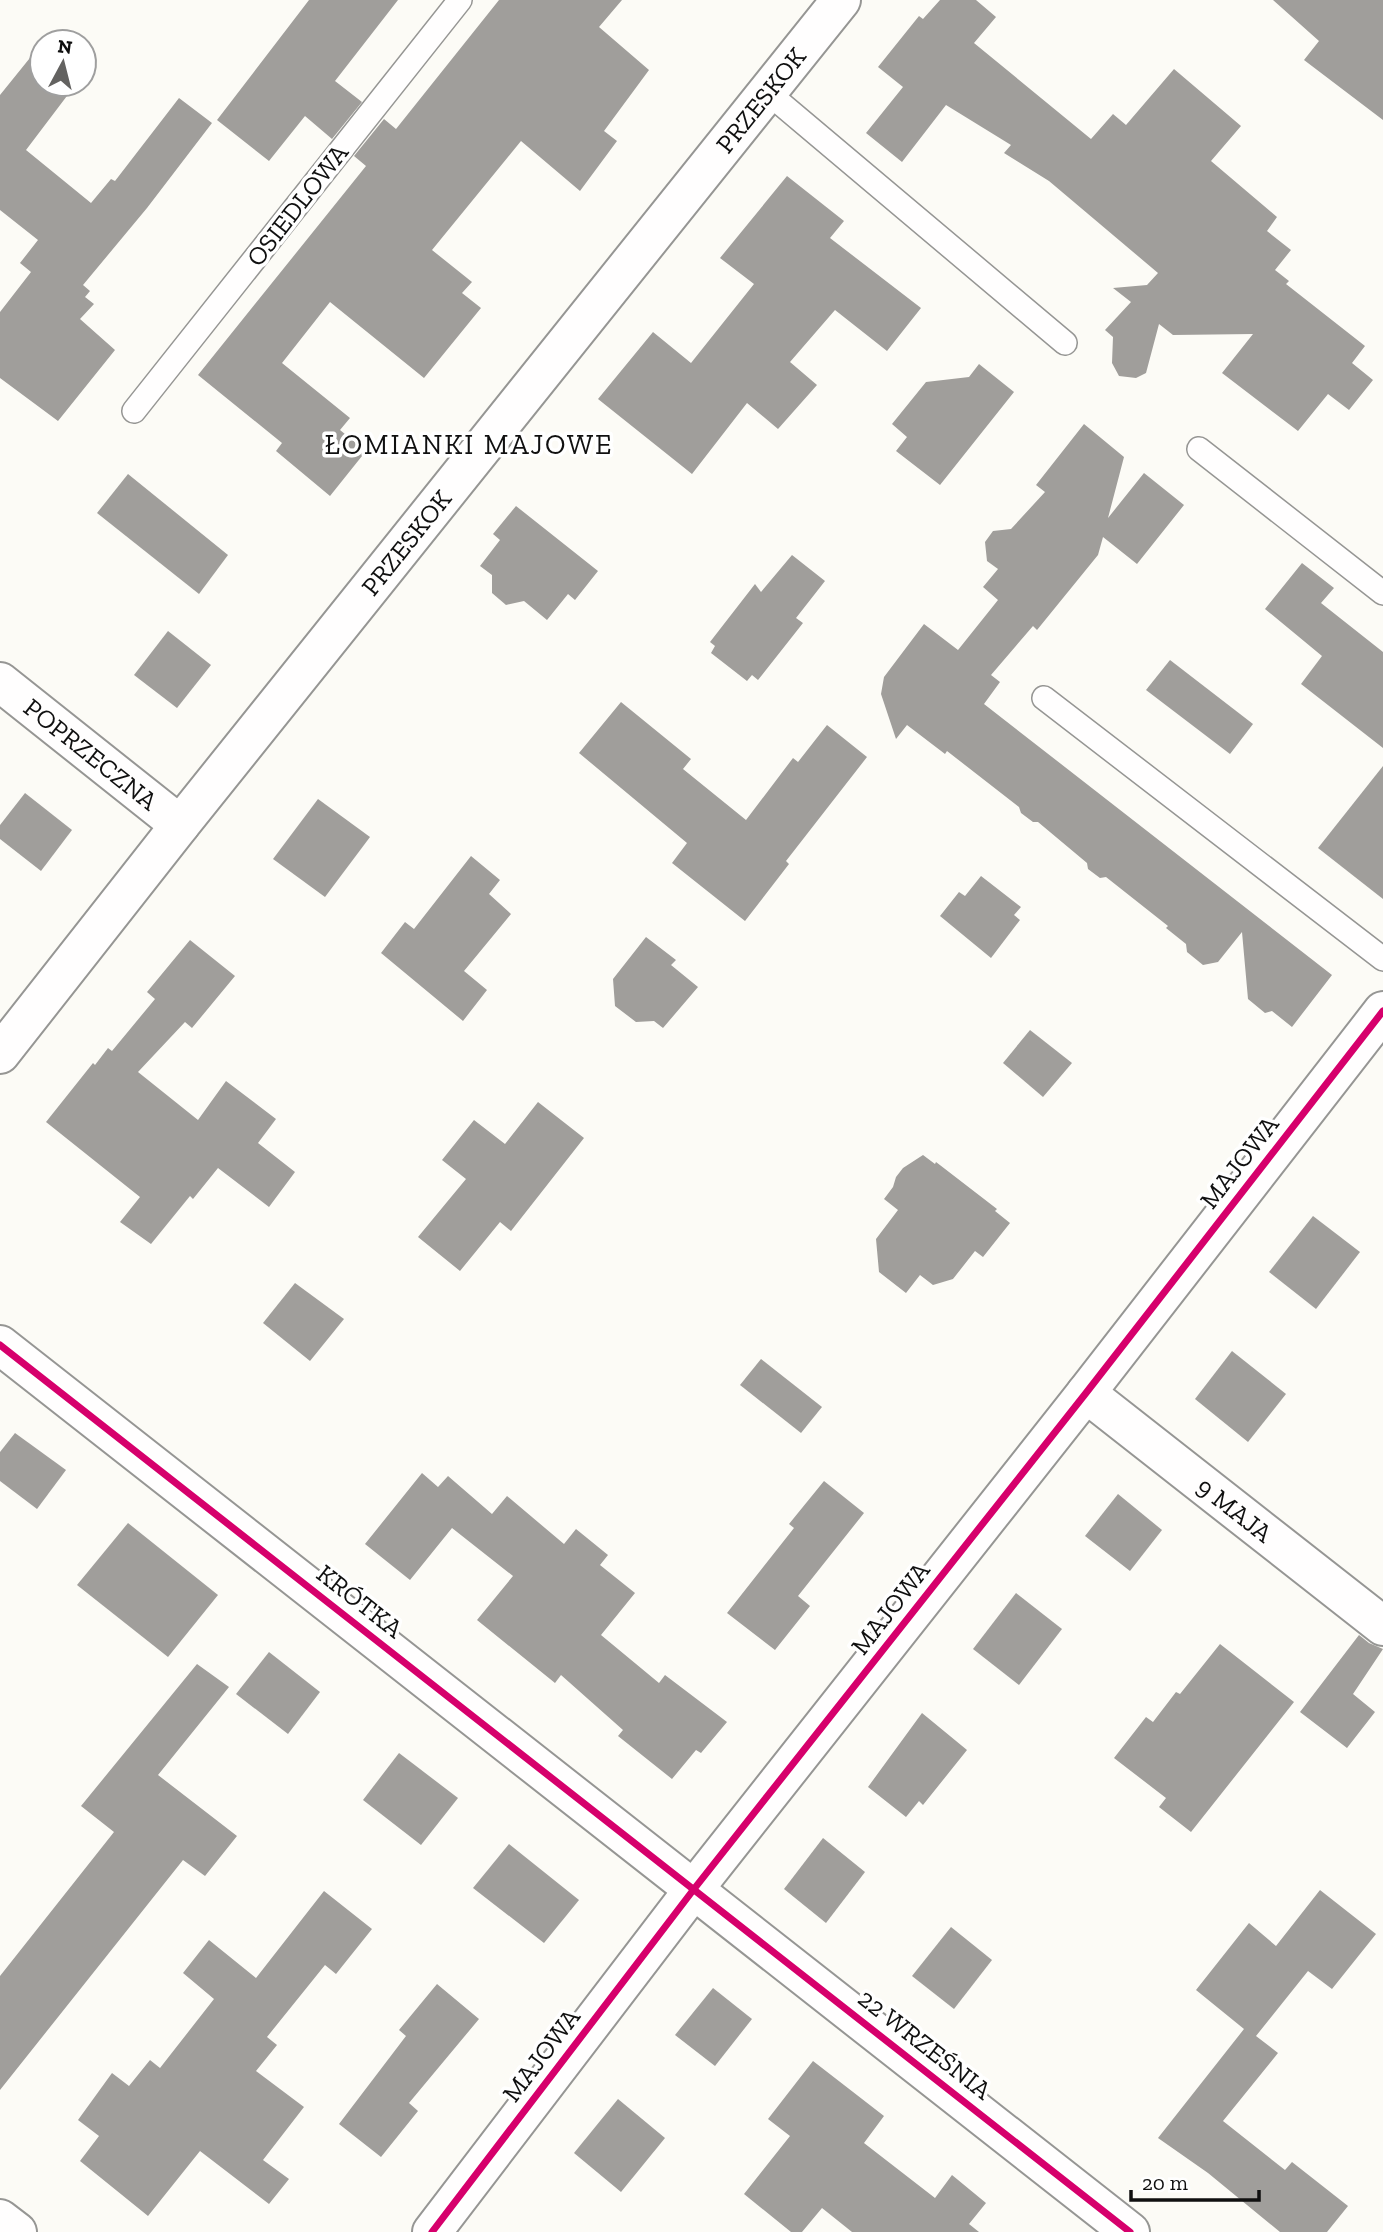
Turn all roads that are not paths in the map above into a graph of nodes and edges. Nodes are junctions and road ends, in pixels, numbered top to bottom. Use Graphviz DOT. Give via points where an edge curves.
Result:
graph roads {
  1 [pos="460,0"];
  2 [pos="841,0"];
  3 [pos="767,92"];
  4 [pos="1065,343"];
  5 [pos="134,411"];
  6 [pos="1199,449"];
  7 [pos="1383,593"];
  8 [pos="0,682"];
  9 [pos="1044,698"];
  10 [pos="180,825"];
  11 [pos="1383,959"];
  12 [pos="1383,1011"];
  13 [pos="0,1054"];
  14 [pos="0,1345"];
  15 [pos="1086,1393"];
  16 [pos="1383,1626"];
  17 [pos="694,1889"];
  18 [pos="0,2219"];
  19 [pos="17,2232"];
  20 [pos="432,2232"];
  21 [pos="1130,2232"];
  1 -- 5 [label="lane, OSIEDLOWA"];
  2 -- 3 [label="street, PRZESKOK"];
  3 -- 4 [label="lane"];
  3 -- 10 [label="street, PRZESKOK"];
  6 -- 7 [label="lane"];
  8 -- 10 [label="street, POPRZECZNA"];
  9 -- 11 [label="lane"];
  10 -- 13 [label="street, PRZESKOK"];
  12 -- 15 [label="street, MAJOWA"];
  14 -- 17 [label="street, KRÓTKA"];
  15 -- 16 [label="street, 9 MAJA"];
  15 -- 17 [label="street, MAJOWA"];
  17 -- 20 [label="street, MAJOWA"];
  17 -- 21 [label="street, 22 WRZEŚNIA"];
  18 -- 19 [label="street"];
}
